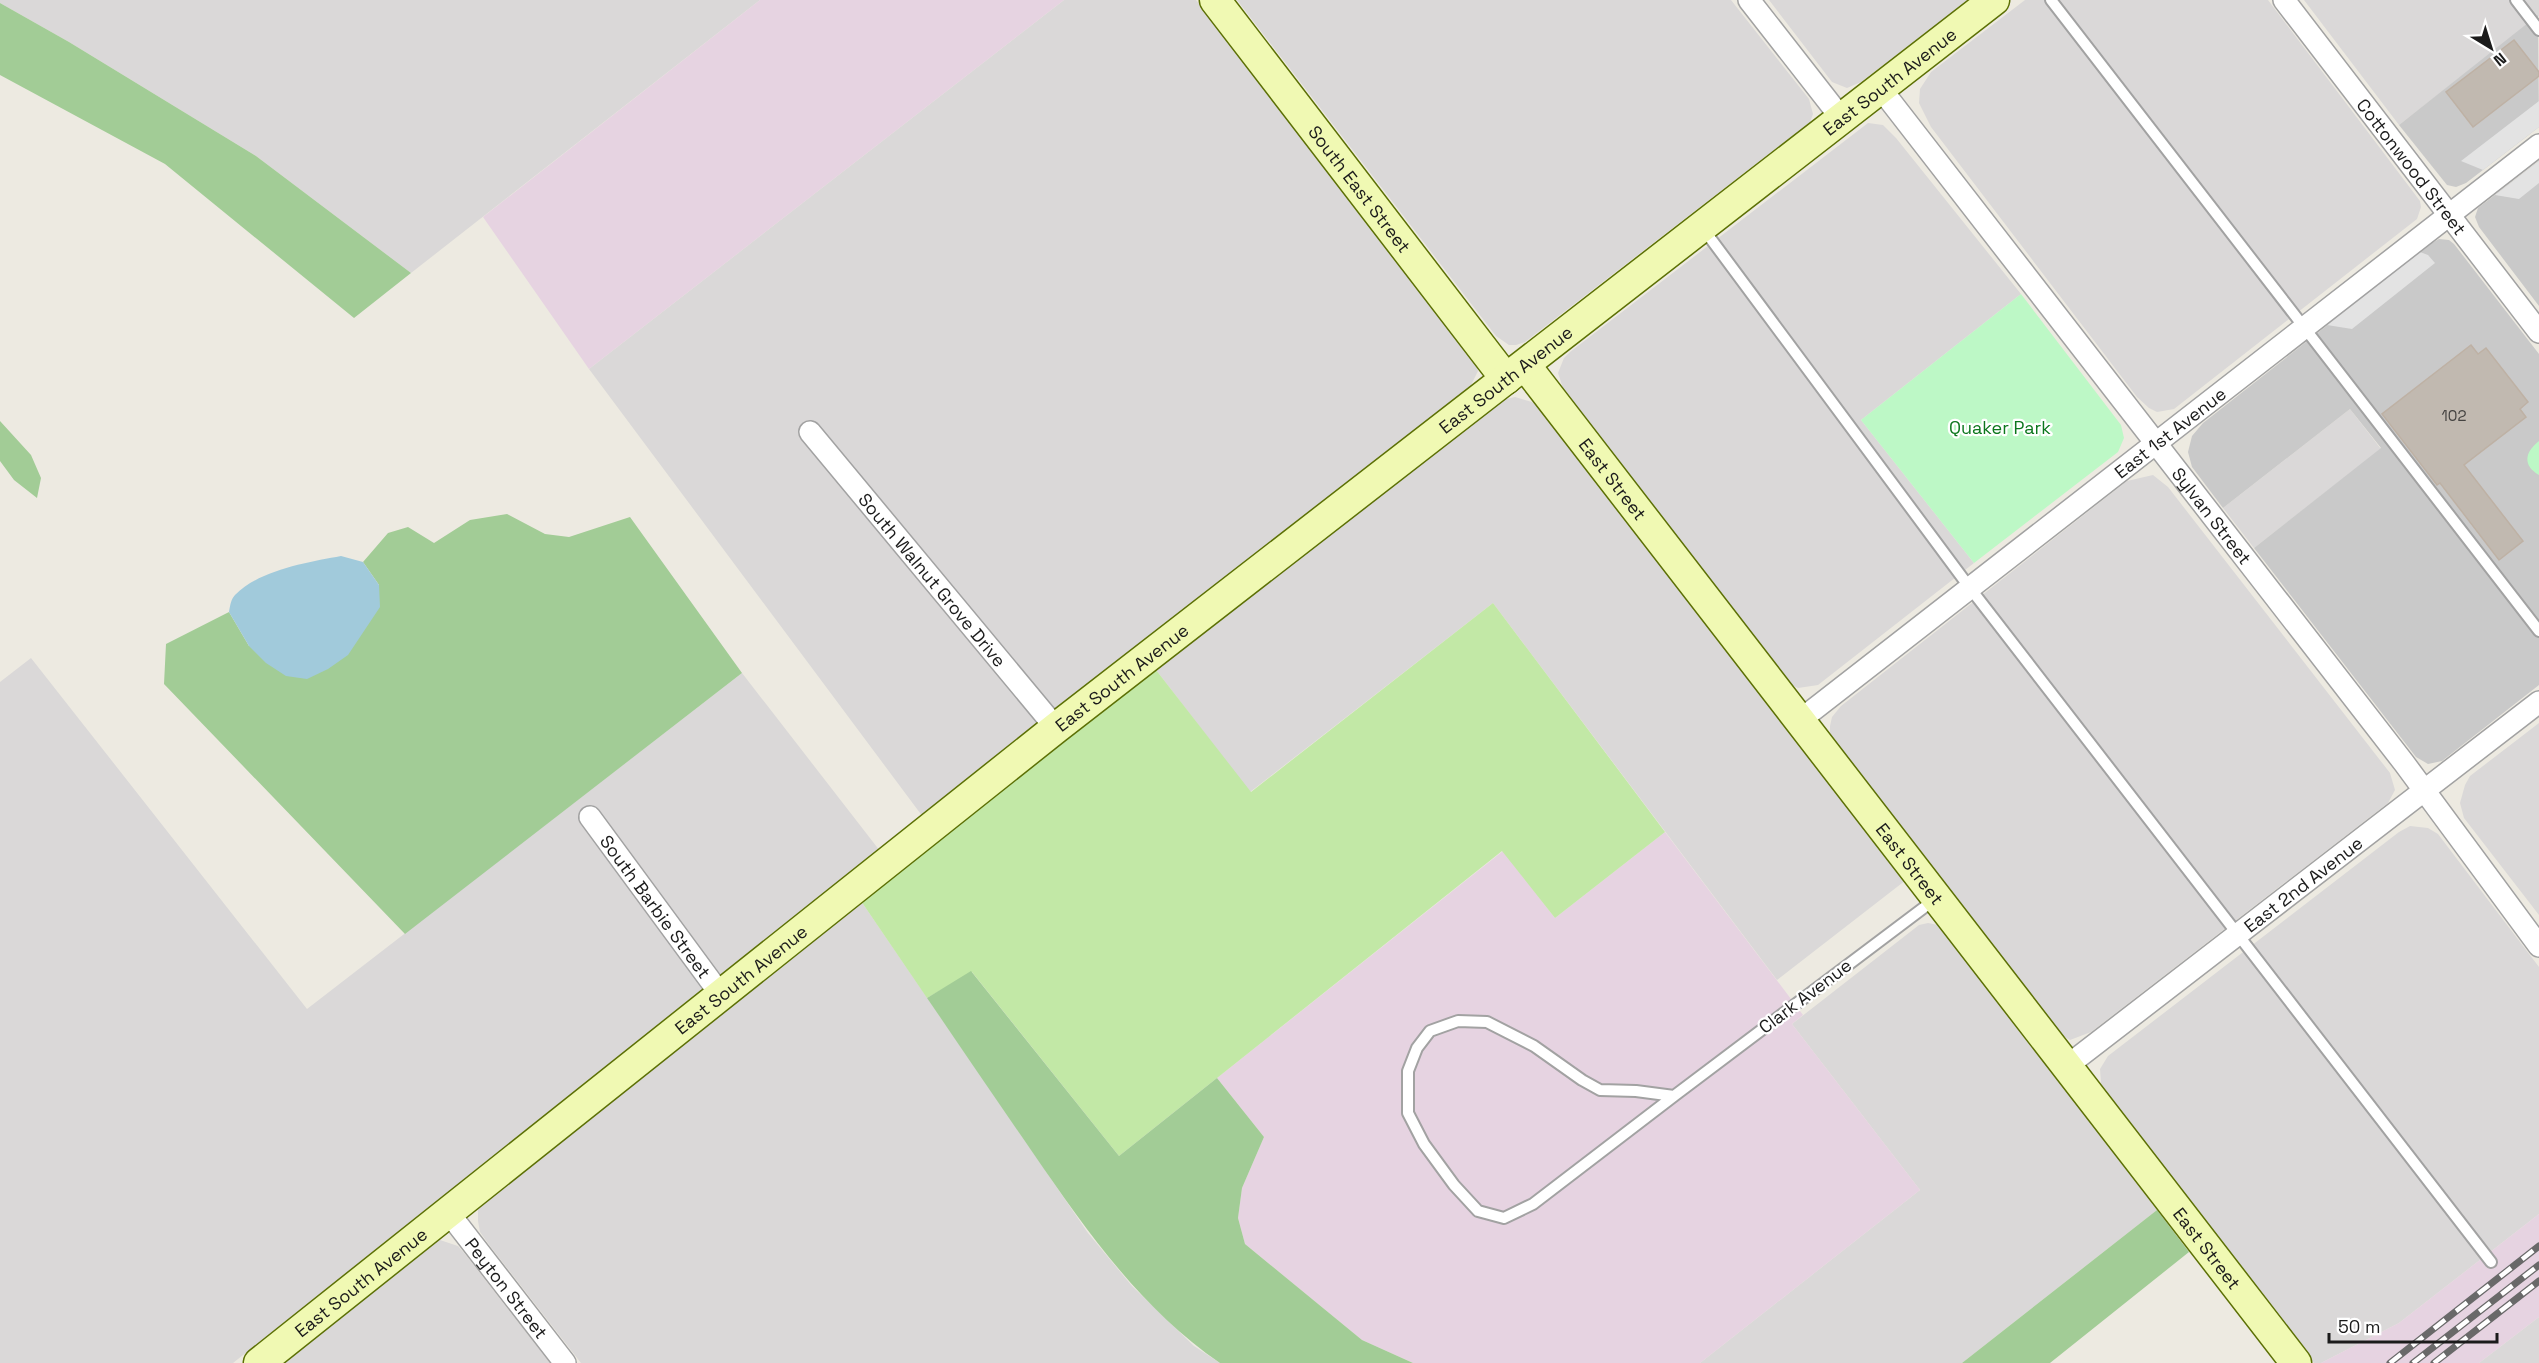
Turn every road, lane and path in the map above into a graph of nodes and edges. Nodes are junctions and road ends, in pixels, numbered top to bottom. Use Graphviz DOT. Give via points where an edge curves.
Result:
graph roads {
  1 [pos="1215,0"];
  2 [pos="1749,0"];
  3 [pos="1994,0"];
  4 [pos="2051,0"];
  5 [pos="2284,0"];
  6 [pos="2516,0"];
  7 [pos="2539,30"];
  8 [pos="1881,89"];
  9 [pos="1842,119"];
  10 [pos="2539,145"];
  11 [pos="2450,215"];
  12 [pos="1702,227"];
  13 [pos="2305,328"];
  14 [pos="2539,332"];
  15 [pos="1515,372"];
  16 [pos="810,432"];
  17 [pos="2156,445"];
  18 [pos="1970,588"];
  19 [pos="2539,630"];
  20 [pos="2539,702"];
  21 [pos="1799,720"];
  22 [pos="1056,728"];
  23 [pos="2425,791"];
  24 [pos="590,817"];
  25 [pos="1936,898"];
  26 [pos="2237,934"];
  27 [pos="2539,946"];
  28 [pos="721,995"];
  29 [pos="2067,1066"];
  30 [pos="1674,1096"];
  31 [pos="448,1212"];
  32 [pos="2491,1262"];
  33 [pos="259,1363"];
  34 [pos="565,1363"];
  35 [pos="2296,1363"];
  1 -- 15 [label="street, South East Street"];
  2 -- 9 [label="street"];
  3 -- 8 [label="street, East South Avenue"];
  4 -- 13 [label="lane"];
  5 -- 11 [label="street, Cottonwood Street"];
  6 -- 7 [label="lane"];
  8 -- 9 [label="street, East South Avenue"];
  8 -- 17 [label="street, Sylvan Street"];
  9 -- 12 [label="street, East South Avenue"];
  10 -- 11 [label="street, East 1st Avenue"];
  11 -- 13 [label="street, East 1st Avenue"];
  11 -- 14 [label="street, Cottonwood Street"];
  12 -- 15 [label="street, East South Avenue"];
  12 -- 18 [label="lane"];
  13 -- 17 [label="street, East 1st Avenue"];
  13 -- 19 [label="lane"];
  15 -- 21 [label="street, East Street"];
  15 -- 22 [label="street, East South Avenue"];
  16 -- 22 [label="street, South Walnut Grove Drive"];
  17 -- 18 [label="street, East 1st Avenue"];
  17 -- 23 [label="street, Sylvan Street"];
  18 -- 21 [label="street, East 1st Avenue"];
  18 -- 26 [label="lane"];
  20 -- 23 [label="street, East 2nd Avenue"];
  21 -- 25 [label="street, East Street"];
  22 -- 28 [label="street, East South Avenue"];
  23 -- 26 [label="street, East 2nd Avenue"];
  23 -- 27 [label="street, Sylvan Street"];
  24 -- 28 [label="street, South Barbie Street"];
  25 -- 29 [label="street, East Street"];
  25 -- 30 [label="lane, Clark Avenue"];
  26 -- 29 [label="street, East 2nd Avenue"];
  26 -- 32 [label="lane"];
  28 -- 31 [label="street, East South Avenue"];
  29 -- 35 [label="street, East Street"];
  30 -- 30 [label="lane, Clark Avenue" via="1533,1204 1504,1218 1479,1211 1424,1144 1408,1113 1408,1071 1430,1031 1458,1021 1487,1022 1533,1046 1600,1090"];
  31 -- 33 [label="street, East South Avenue"];
  31 -- 34 [label="street, Peyton Street"];
}
